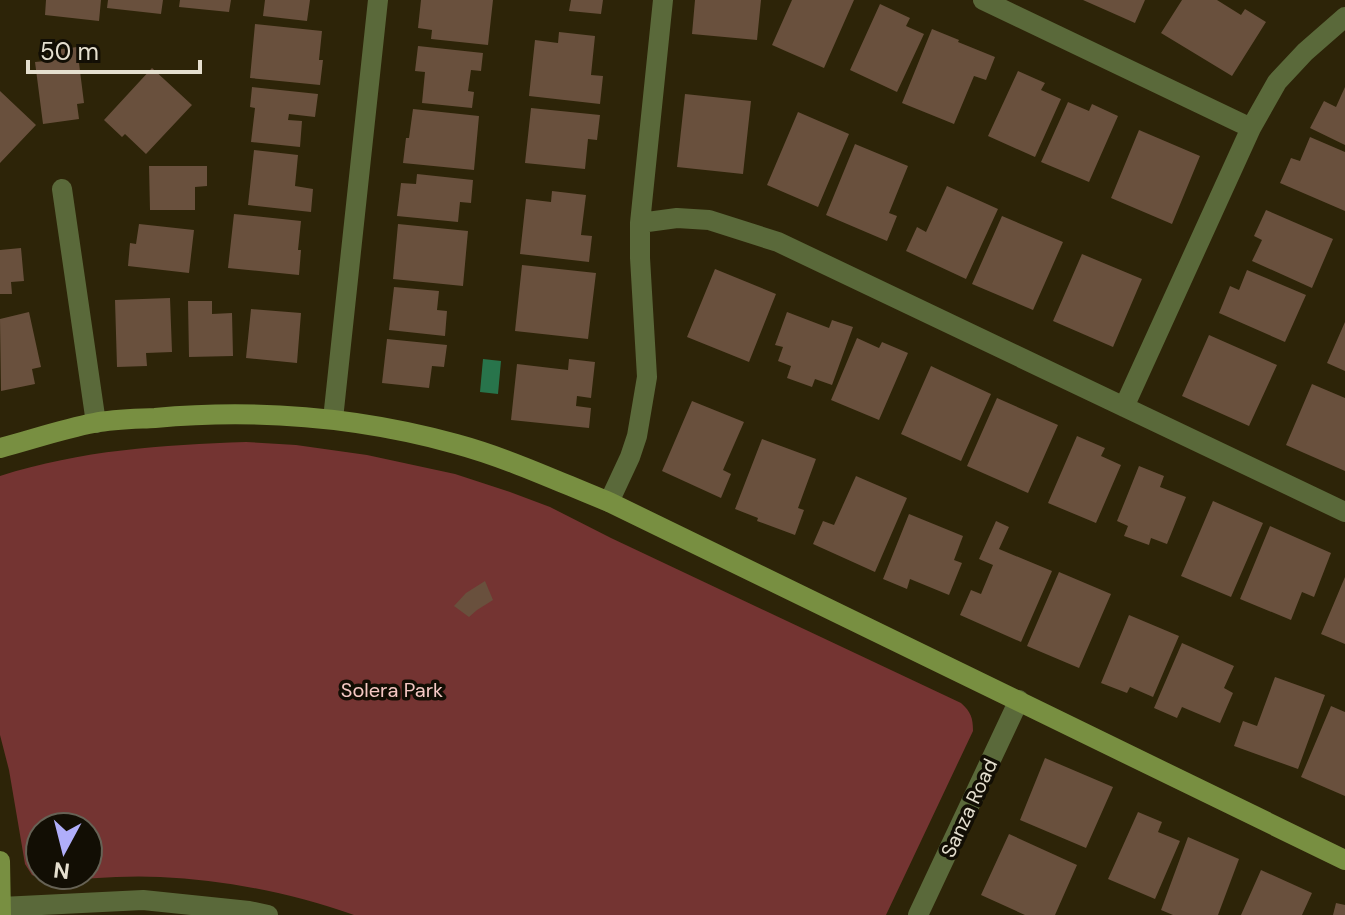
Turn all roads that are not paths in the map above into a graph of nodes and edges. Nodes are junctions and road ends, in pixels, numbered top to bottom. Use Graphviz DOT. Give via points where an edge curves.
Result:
graph roads {
  1 [pos="378,0"];
  2 [pos="663,0"];
  3 [pos="983,0"];
  4 [pos="1345,17"];
  5 [pos="1251,128"];
  6 [pos="62,189"];
  7 [pos="640,223"];
  8 [pos="1124,407"];
  9 [pos="333,419"];
  10 [pos="96,423"];
  11 [pos="0,448"];
  12 [pos="609,502"];
  13 [pos="1345,512"];
  14 [pos="1019,700"];
  15 [pos="1345,860"];
  16 [pos="0,861"];
  17 [pos="1,911"];
  18 [pos="268,915"];
  19 [pos="918,915"];
  1 -- 9 [label="street"];
  2 -- 7 [label="street"];
  3 -- 5 [label="street"];
  4 -- 5 [label="street" via="1277,82"];
  5 -- 8 [label="street"];
  6 -- 10 [label="street"];
  7 -- 8 [label="street" via="709,220 778,242"];
  7 -- 12 [label="street" via="647,377 637,436"];
  8 -- 13 [label="street"];
  9 -- 10 [label="street" via="192,414"];
  9 -- 12 [label="street" via="458,444"];
  10 -- 11 [label="street"];
  12 -- 14 [label="street"];
  14 -- 15 [label="street"];
  14 -- 19 [label="street, Sanza Road"];
  16 -- 17 [label="street"];
  17 -- 18 [label="street" via="143,900"];
}
